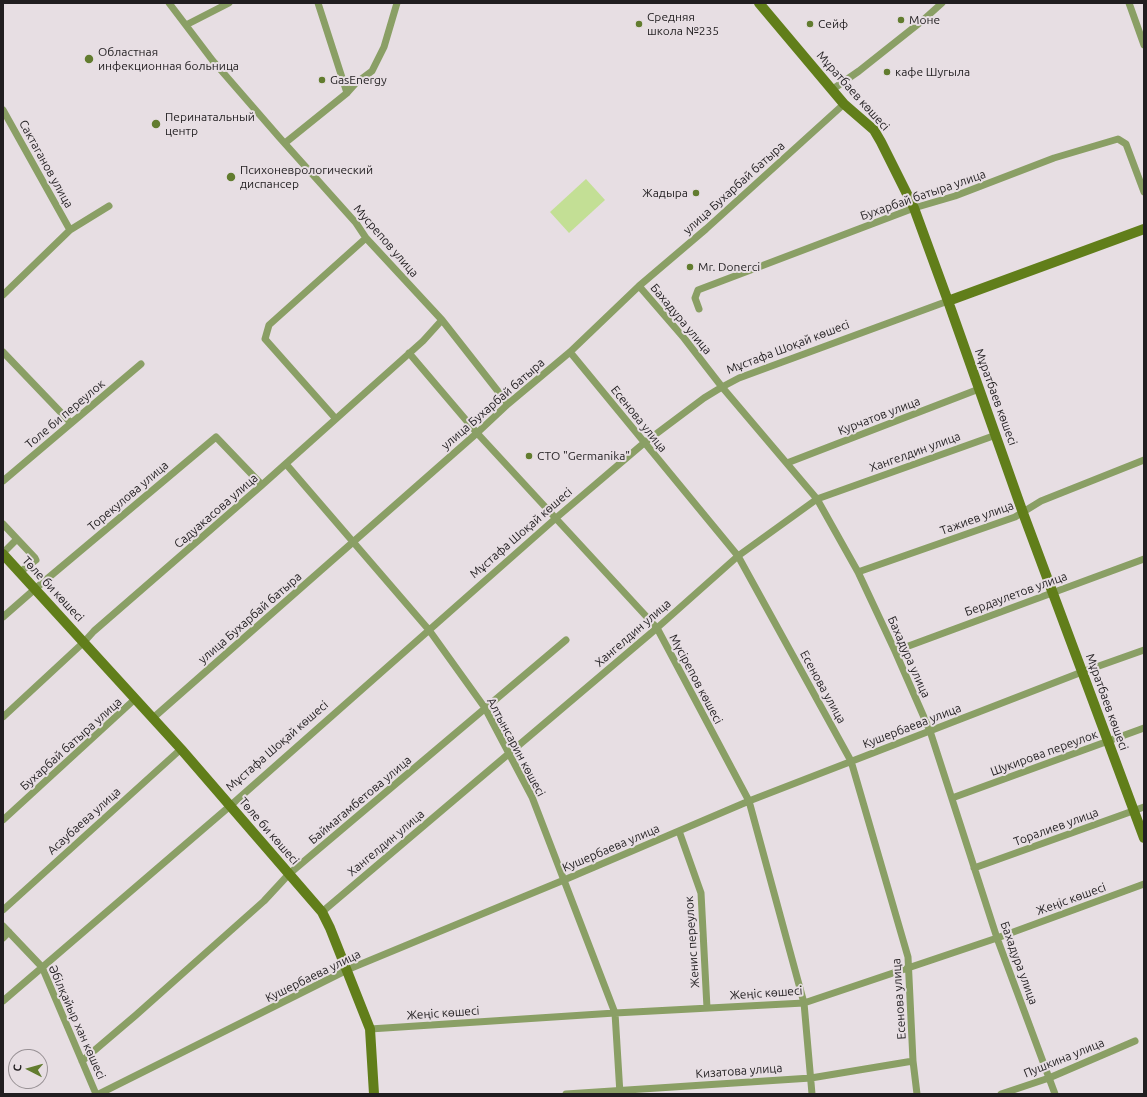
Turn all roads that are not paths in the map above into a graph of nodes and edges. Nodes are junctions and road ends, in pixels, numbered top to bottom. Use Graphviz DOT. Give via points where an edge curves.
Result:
graph roads {
  1 [pos="169,3"];
  2 [pos="229,3"];
  3 [pos="318,3"];
  4 [pos="397,3"];
  5 [pos="759,3"];
  6 [pos="942,3"];
  7 [pos="1129,3"];
  8 [pos="186,25"];
  9 [pos="1144,45"];
  10 [pos="833,89"];
  11 [pos="347,93"];
  12 [pos="844,104"];
  13 [pos="3,110"];
  14 [pos="285,143"];
  15 [pos="1144,192"];
  16 [pos="109,206"];
  17 [pos="914,208"];
  18 [pos="1144,229"];
  19 [pos="70,230"];
  20 [pos="366,238"];
  21 [pos="639,286"];
  22 [pos="3,295"];
  23 [pos="948,301"];
  24 [pos="699,309"];
  25 [pos="442,320"];
  26 [pos="3,352"];
  27 [pos="570,352"];
  28 [pos="409,353"];
  29 [pos="141,364"];
  30 [pos="722,387"];
  31 [pos="979,389"];
  32 [pos="508,404"];
  33 [pos="336,419"];
  34 [pos="71,424"];
  35 [pos="477,433"];
  36 [pos="996,435"];
  37 [pos="644,443"];
  38 [pos="1144,460"];
  39 [pos="787,463"];
  40 [pos="286,464"];
  41 [pos="3,481"];
  42 [pos="262,485"];
  43 [pos="817,499"];
  44 [pos="1023,513"];
  45 [pos="556,518"];
  46 [pos="3,525"];
  47 [pos="17,538"];
  48 [pos="353,542"];
  49 [pos="3,553"];
  50 [pos="738,556"];
  51 [pos="1144,559"];
  52 [pos="20,572"];
  53 [pos="858,572"];
  54 [pos="35,589"];
  55 [pos="1053,592"];
  56 [pos="3,617"];
  57 [pos="656,628"];
  58 [pos="429,630"];
  59 [pos="566,640"];
  60 [pos="84,642"];
  61 [pos="1144,650"];
  62 [pos="895,651"];
  63 [pos="1082,672"];
  64 [pos="135,699"];
  65 [pos="485,708"];
  66 [pos="3,717"];
  67 [pos="153,718"];
  68 [pos="1144,728"];
  69 [pos="930,731"];
  70 [pos="1108,742"];
  71 [pos="181,749"];
  72 [pos="509,753"];
  73 [pos="851,761"];
  74 [pos="952,798"];
  75 [pos="749,801"];
  76 [pos="230,806"];
  77 [pos="1144,807"];
  78 [pos="1134,811"];
  79 [pos="3,820"];
  80 [pos="679,831"];
  81 [pos="1144,838"];
  82 [pos="974,868"];
  83 [pos="289,874"];
  84 [pos="564,880"];
  85 [pos="1144,884"];
  86 [pos="3,910"];
  87 [pos="322,912"];
  88 [pos="3,926"];
  89 [pos="9,932"];
  90 [pos="3,938"];
  91 [pos="997,938"];
  92 [pos="42,967"];
  93 [pos="908,968"];
  94 [pos="348,970"];
  95 [pos="3,1002"];
  96 [pos="804,1003"];
  97 [pos="708,1008"];
  98 [pos="615,1013"];
  99 [pos="370,1029"];
  100 [pos="1135,1041"];
  101 [pos="913,1060"];
  102 [pos="82,1061"];
  103 [pos="811,1078"];
  104 [pos="1049,1078"];
  105 [pos="620,1092"];
  106 [pos="97,1094"];
  107 [pos="374,1094"];
  108 [pos="566,1094"];
  109 [pos="812,1094"];
  110 [pos="917,1094"];
  111 [pos="1001,1094"];
  112 [pos="1056,1094"];
  1 -- 8 [label="street, Мусрепов улица"];
  2 -- 8 [label="street"];
  3 -- 11 [label="street"];
  4 -- 11 [label="street" via="384,47 372,71"];
  5 -- 10 [label="street, Мұратбаев көшесі"];
  6 -- 10 [label="street"];
  7 -- 9 [label="street"];
  8 -- 14 [label="street, Мусрепов улица" via="213,61"];
  10 -- 12 [label="street, Мұратбаев көшесі"];
  11 -- 14 [label="street"];
  12 -- 17 [label="street, Мұратбаев көшесі" via="874,130"];
  12 -- 21 [label="street, улица Бухарбай батыра"];
  13 -- 19 [label="street, Сактаганов улица"];
  14 -- 20 [label="street, Мусрепов улица" via="356,223"];
  15 -- 17 [label="street, Бухарбай батыра улица" via="1126,144 1118,139 1054,158 955,196"];
  16 -- 19 [label="street"];
  17 -- 23 [label="street, Мұратбаев көшесі"];
  17 -- 24 [label="street, Бухарбай батыра улица" via="698,290 695,298"];
  18 -- 23 [label="street, Мұстафа Шоқай көшесі"];
  19 -- 22 [label="street"];
  20 -- 25 [label="street, Мусрепов улица"];
  20 -- 33 [label="street" via="268,325 265,339"];
  21 -- 27 [label="street, улица Бухарбай батыра"];
  21 -- 30 [label="street, Бахадура улица"];
  23 -- 30 [label="street, Мұстафа Шоқай көшесі" via="739,378"];
  23 -- 31 [label="street, Мұратбаев көшесі"];
  25 -- 28 [label="street, Садуакасова улица"];
  25 -- 32 [label="street, Мусрепов улица"];
  26 -- 34 [label="street"];
  27 -- 32 [label="street, улица Бухарбай батыра"];
  27 -- 37 [label="street, Есенова улица"];
  28 -- 33 [label="street, Садуакасова улица"];
  28 -- 35 [label="street, Мүсірепов көшесі"];
  29 -- 34 [label="street, Толе би переулок"];
  30 -- 37 [label="street, Мұстафа Шоқай көшесі"];
  30 -- 39 [label="street, Бахадура улица"];
  31 -- 36 [label="street, Мұратбаев көшесі"];
  31 -- 39 [label="street, Курчатов улица"];
  32 -- 35 [label="street, улица Бухарбай батыра"];
  33 -- 40 [label="street, Садуакасова улица"];
  34 -- 41 [label="street, Толе би переулок"];
  35 -- 45 [label="street, Мүсірепов көшесі"];
  35 -- 48 [label="street, улица Бухарбай батыра"];
  36 -- 43 [label="street, Хангелдин улица"];
  36 -- 44 [label="street, Мұратбаев көшесі"];
  37 -- 45 [label="street, Мұстафа Шоқай көшесі"];
  37 -- 50 [label="street, Есенова улица"];
  38 -- 44 [label="street, Тажиев улица" via="1041,501"];
  39 -- 43 [label="street, Бахадура улица"];
  40 -- 42 [label="street, Садуакасова улица"];
  40 -- 48 [label="street, Алтынсарин көшесі"];
  42 -- 54 [label="street, Торекулова улица" via="216,437"];
  42 -- 60 [label="street, Садуакасова улица"];
  43 -- 50 [label="street, Хангелдин улица"];
  43 -- 53 [label="street, Бахадура улица"];
  44 -- 53 [label="street, Тажиев улица"];
  44 -- 55 [label="street, Мұратбаев көшесі"];
  45 -- 57 [label="street, Мүсірепов көшесі"];
  45 -- 58 [label="street, Мұстафа Шоқай көшесі"];
  46 -- 47 [label="street"];
  47 -- 49 [label="street"];
  47 -- 52 [label="street" via="36,560"];
  48 -- 58 [label="street, Алтынсарин көшесі"];
  48 -- 67 [label="street, улица Бухарбай батыра"];
  49 -- 52 [label="street, Төле би көшесі"];
  50 -- 57 [label="street, Хангелдин улица"];
  50 -- 73 [label="street, Есенова улица"];
  51 -- 55 [label="street, Бердаулетов улица"];
  52 -- 54 [label="street, Төле би көшесі"];
  53 -- 62 [label="street, Бахадура улица"];
  54 -- 56 [label="street, Торекулова улица"];
  54 -- 60 [label="street, Төле би көшесі"];
  55 -- 62 [label="street, Бердаулетов улица"];
  55 -- 63 [label="street, Мұратбаев көшесі"];
  57 -- 72 [label="street, Хангелдин улица"];
  57 -- 75 [label="street, Мүсірепов көшесі"];
  58 -- 65 [label="street, Алтынсарин көшесі"];
  58 -- 76 [label="street, Мұстафа Шоқай көшесі"];
  59 -- 65 [label="street, Баймагамбетова улица"];
  60 -- 64 [label="street, Төле би көшесі"];
  60 -- 66 [label="street, Садуакасова улица"];
  61 -- 63 [label="street, Кушербаева улица"];
  62 -- 69 [label="street, Бахадура улица"];
  63 -- 69 [label="street, Кушербаева улица"];
  63 -- 70 [label="street, Мұратбаев көшесі"];
  64 -- 67 [label="street, Төле би көшесі"];
  64 -- 79 [label="street, Бухарбай батыра улица"];
  65 -- 72 [label="street, Алтынсарин көшесі"];
  65 -- 83 [label="street, Баймагамбетова улица"];
  67 -- 71 [label="street, Төле би көшесі"];
  68 -- 70 [label="street, Шукирова переулок"];
  69 -- 73 [label="street, Кушербаева улица"];
  69 -- 74 [label="street, Бахадура улица"];
  70 -- 74 [label="street, Шукирова переулок"];
  70 -- 78 [label="street, Мұратбаев көшесі"];
  71 -- 76 [label="street, Төле би көшесі"];
  71 -- 86 [label="street, Асаубаева улица"];
  72 -- 84 [label="street, Алтынсарин көшесі" via="532,797"];
  72 -- 87 [label="street, Хангелдин улица"];
  73 -- 75 [label="street, Кушербаева улица"];
  73 -- 93 [label="street, Есенова улица" via="908,957"];
  74 -- 82 [label="street, Бахадура улица"];
  75 -- 80 [label="street, Кушербаева улица"];
  75 -- 96 [label="street, Мүсірепов көшесі"];
  76 -- 83 [label="street, Төле би көшесі"];
  76 -- 92 [label="street, Мұстафа Шоқай көшесі"];
  77 -- 78 [label="street, Торалиев улица"];
  78 -- 81 [label="street, Мұратбаев көшесі"];
  78 -- 82 [label="street, Торалиев улица"];
  80 -- 84 [label="street, Кушербаева улица"];
  80 -- 97 [label="street, Женис переулок" via="701,893"];
  82 -- 91 [label="street, Бахадура улица"];
  83 -- 87 [label="street, Төле би көшесі"];
  83 -- 102 [label="street, Баймагамбетова улица" via="264,901"];
  84 -- 94 [label="street, Кушербаева улица"];
  84 -- 98 [label="street, Алтынсарин көшесі"];
  85 -- 91 [label="street, Жеңіс көшесі"];
  87 -- 94 [label="street, Төле би көшесі"];
  88 -- 89 [label="street, Әбілқайыр хан көшесі"];
  89 -- 90 [label="street"];
  89 -- 92 [label="street, Әбілқайыр хан көшесі"];
  91 -- 93 [label="street, Жеңіс көшесі"];
  91 -- 104 [label="street, Бахадура улица"];
  92 -- 95 [label="street, Мұстафа Шоқай көшесі"];
  92 -- 102 [label="street, Әбілқайыр хан көшесі"];
  93 -- 96 [label="street, Жеңіс көшесі"];
  93 -- 101 [label="street, Есенова улица"];
  94 -- 99 [label="street, Төле би көшесі"];
  94 -- 106 [label="street, Кушербаева улица"];
  96 -- 97 [label="street, Жеңіс көшесі"];
  96 -- 103 [label="street, Мүсірепов көшесі"];
  97 -- 98 [label="street, Жеңіс көшесі"];
  98 -- 99 [label="street, Жеңіс көшесі"];
  98 -- 105 [label="street, Алтынсарин көшесі"];
  99 -- 107 [label="street, Төле би көшесі"];
  100 -- 104 [label="street, Пушкина улица"];
  101 -- 103 [label="street, Кизатова улица"];
  101 -- 110 [label="street, Есенова улица"];
  102 -- 106 [label="street, Әбілқайыр хан көшесі"];
  103 -- 105 [label="street, Кизатова улица"];
  103 -- 109 [label="street, Мүсірепов көшесі"];
  104 -- 111 [label="street, Пушкина улица"];
  104 -- 112 [label="street, Бахадура улица"];
  105 -- 108 [label="street, Кизатова улица"];
}
